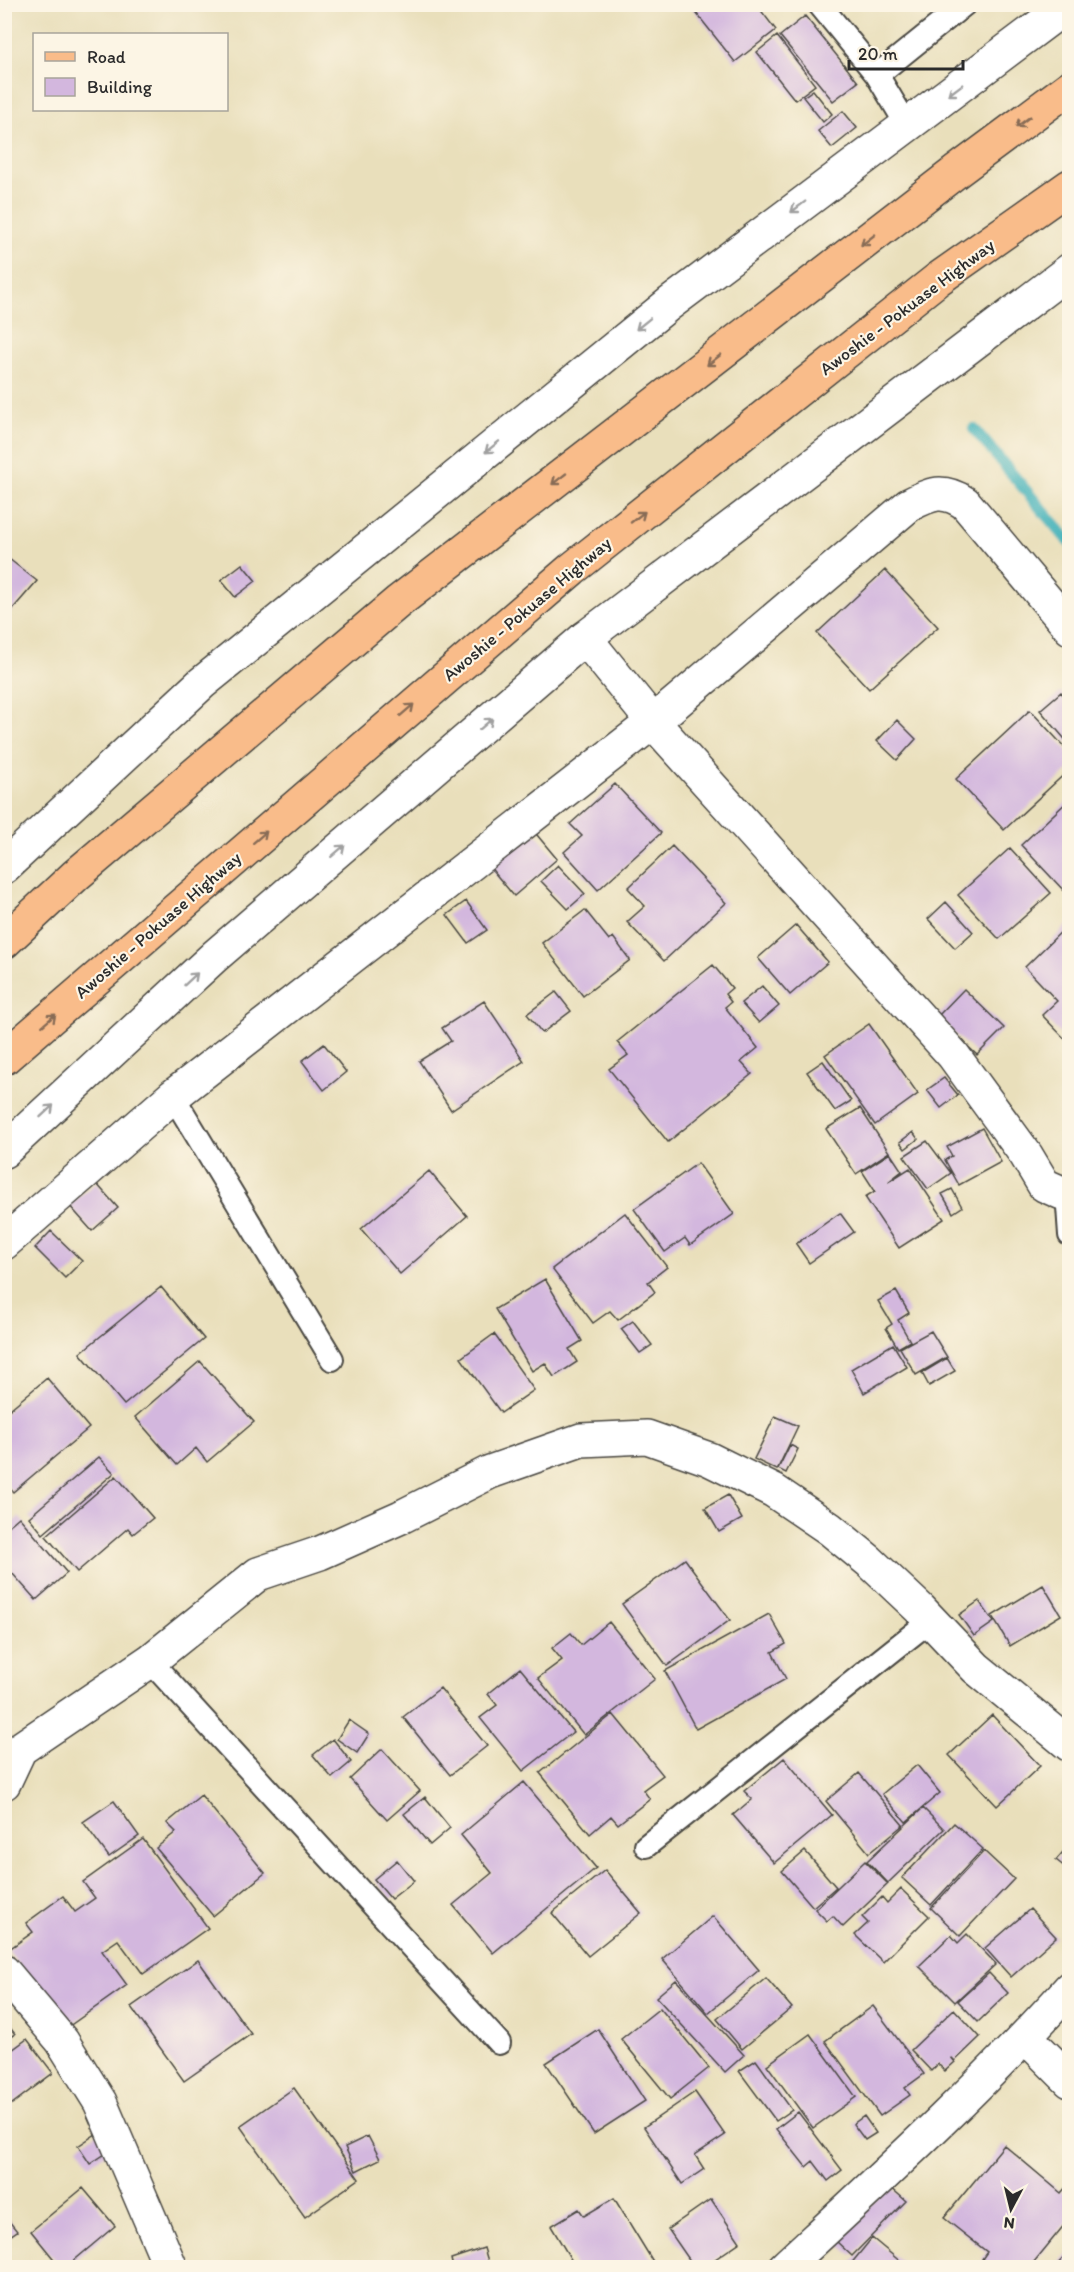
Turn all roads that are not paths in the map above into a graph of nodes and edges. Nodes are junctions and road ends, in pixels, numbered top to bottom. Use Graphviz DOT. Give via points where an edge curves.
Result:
graph roads {
  1 [pos="819,4"];
  2 [pos="965,4"];
  3 [pos="1069,4"];
  4 [pos="877,75"];
  5 [pos="1070,87"];
  6 [pos="907,125"];
  7 [pos="1070,186"];
  8 [pos="1070,270"];
  9 [pos="1070,628"];
  10 [pos="585,639"];
  11 [pos="653,722"];
  12 [pos="4,867"];
  13 [pos="4,942"];
  14 [pos="4,1058"];
  15 [pos="173,1096"];
  16 [pos="4,1151"];
  17 [pos="1068,1193"];
  18 [pos="1070,1235"];
  19 [pos="4,1243"];
  20 [pos="332,1359"];
  21 [pos="931,1620"];
  22 [pos="150,1661"];
  23 [pos="12,1739"];
  24 [pos="1070,1745"];
  25 [pos="4,1783"];
  26 [pos="646,1846"];
  27 [pos="4,1972"];
  28 [pos="1070,1988"];
  29 [pos="1026,2037"];
  30 [pos="499,2043"];
  31 [pos="1070,2081"];
  32 [pos="171,2268"];
  33 [pos="784,2268"];
  1 -- 4 [label="lane"];
  2 -- 4 [label="lane"];
  3 -- 6 [label="street, one-way"];
  4 -- 6 [label="lane"];
  5 -- 13 [label="main road, one-way" via="398,602 85,867"];
  6 -- 12 [label="street, one-way" via="669,304 202,683"];
  14 -- 7 [label="main road, Awoshie - Pokuase Highway, one-way" via="572,569 938,279"];
  8 -- 10 [label="street"];
  9 -- 11 [label="street" via="964,503 952,495 932,494 909,505"];
  10 -- 11 [label="street"];
  16 -- 10 [label="street, one-way" via="215,956"];
  11 -- 15 [label="street"];
  11 -- 17 [label="street" via="953,1055 1044,1185"];
  15 -- 19 [label="street"];
  15 -- 20 [label="lane"];
  17 -- 18 [label="lane"];
  21 -- 22 [label="street" via="830,1529 774,1491 708,1459 647,1437 581,1440 490,1472 401,1518 321,1553 258,1574"];
  21 -- 24 [label="street" via="976,1668"];
  21 -- 26 [label="lane"];
  22 -- 23 [label="street"];
  22 -- 30 [label="lane"];
  23 -- 25 [label="street"];
  27 -- 32 [label="street" via="62,2041 100,2102"];
  28 -- 29 [label="street"];
  29 -- 31 [label="street"];
  29 -- 33 [label="street"];
}
